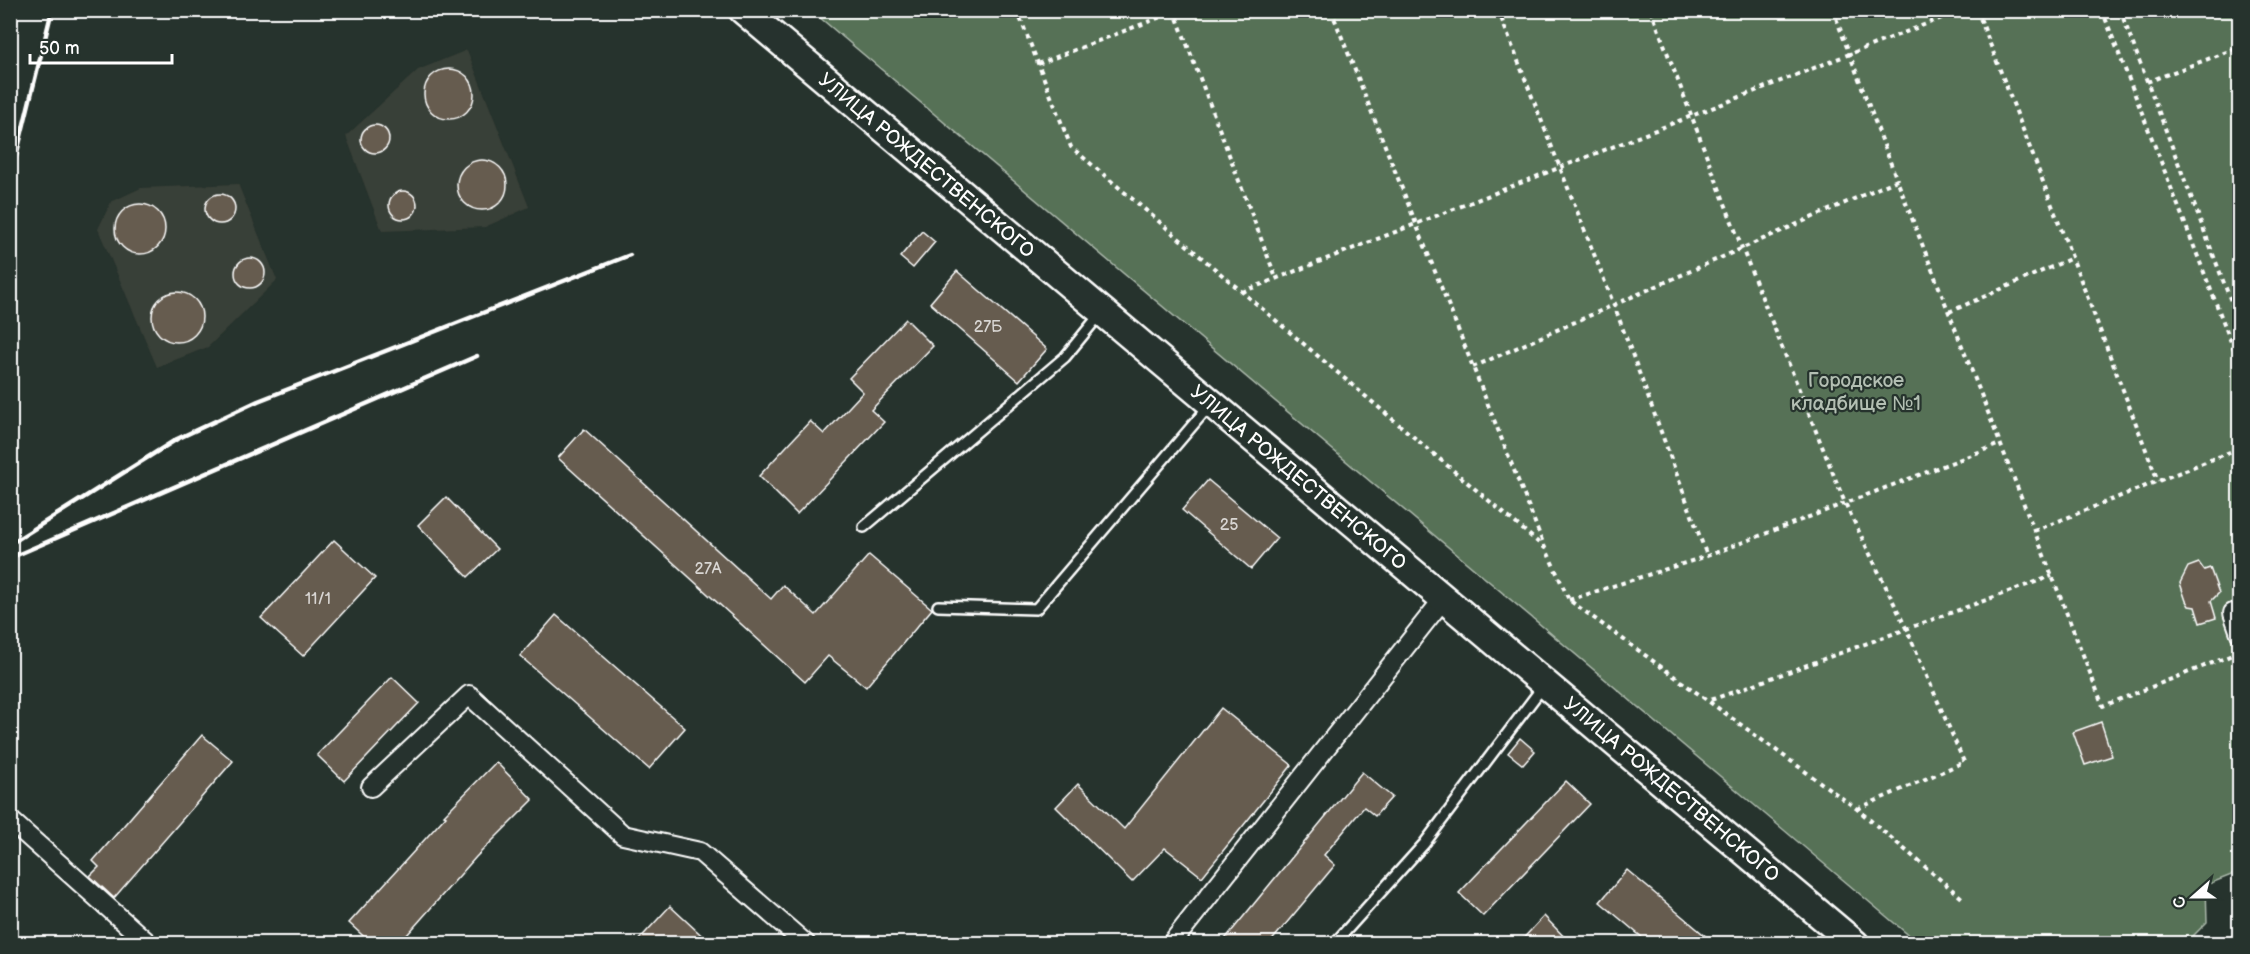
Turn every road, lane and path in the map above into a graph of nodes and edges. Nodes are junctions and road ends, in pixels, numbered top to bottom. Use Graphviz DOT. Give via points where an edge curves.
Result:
graph roads {
  1 [pos="743,10"];
  2 [pos="1017,10"];
  3 [pos="1331,10"];
  4 [pos="1498,10"];
  5 [pos="1651,10"];
  6 [pos="1833,10"];
  7 [pos="1962,10"];
  8 [pos="1977,10"];
  9 [pos="2102,10"];
  10 [pos="2120,10"];
  11 [pos="1176,11"];
  12 [pos="2240,47"];
  13 [pos="1850,54"];
  14 [pos="1038,64"];
  15 [pos="2147,82"];
  16 [pos="1692,116"];
  17 [pos="1559,168"];
  18 [pos="1897,180"];
  19 [pos="1415,224"];
  20 [pos="1742,248"];
  21 [pos="2072,258"];
  22 [pos="1276,278"];
  23 [pos="1242,292"];
  24 [pos="1614,305"];
  25 [pos="1102,312"];
  26 [pos="1948,312"];
  27 [pos="2240,326"];
  28 [pos="2240,365"];
  29 [pos="1473,367"];
  30 [pos="1212,403"];
  31 [pos="2000,444"];
  32 [pos="2240,448"];
  33 [pos="2158,481"];
  34 [pos="1845,503"];
  35 [pos="864,527"];
  36 [pos="2034,531"];
  37 [pos="1546,549"];
  38 [pos="1707,556"];
  39 [pos="2052,576"];
  40 [pos="1444,598"];
  41 [pos="1569,600"];
  42 [pos="938,606"];
  43 [pos="2233,613"];
  44 [pos="1907,630"];
  45 [pos="2240,633"];
  46 [pos="2240,652"];
  47 [pos="1546,683"];
  48 [pos="1710,701"];
  49 [pos="371,787"];
  50 [pos="1857,809"];
  51 [pos="10,820"];
  52 [pos="1962,898"];
  53 [pos="149,944"];
  54 [pos="806,944"];
  55 [pos="1171,944"];
  56 [pos="1334,944"];
  57 [pos="1855,944"];
  1 -- 25 [label="main road, УЛИЦА РОЖДЕСТВЕНСКОГО"];
  2 -- 14 [label="path"];
  3 -- 19 [label="path"];
  4 -- 17 [label="path"];
  5 -- 16 [label="path"];
  6 -- 13 [label="path"];
  7 -- 13 [label="path"];
  8 -- 21 [label="path"];
  9 -- 28 [label="path"];
  10 -- 15 [label="path"];
  11 -- 14 [label="path"];
  11 -- 22 [label="path"];
  12 -- 15 [label="path"];
  13 -- 16 [label="path"];
  13 -- 18 [label="path"];
  14 -- 23 [label="path" via="1071,147"];
  15 -- 27 [label="path"];
  16 -- 17 [label="path"];
  16 -- 20 [label="path"];
  17 -- 19 [label="path"];
  17 -- 24 [label="path"];
  18 -- 20 [label="path"];
  18 -- 26 [label="path"];
  19 -- 22 [label="path"];
  19 -- 29 [label="path"];
  20 -- 24 [label="path"];
  20 -- 34 [label="path"];
  21 -- 26 [label="path"];
  21 -- 33 [label="path"];
  22 -- 23 [label="path"];
  23 -- 37 [label="path"];
  24 -- 29 [label="path"];
  24 -- 38 [label="path"];
  25 -- 30 [label="main road, УЛИЦА РОЖДЕСТВЕНСКОГО"];
  25 -- 35 [label="lane" via="1065,357"];
  26 -- 31 [label="path"];
  29 -- 37 [label="path"];
  30 -- 40 [label="main road, УЛИЦА РОЖДЕСТВЕНСКОГО"];
  30 -- 42 [label="lane" via="1036,609"];
  31 -- 34 [label="path"];
  31 -- 36 [label="path"];
  32 -- 33 [label="path"];
  33 -- 36 [label="path"];
  34 -- 38 [label="path"];
  34 -- 44 [label="path"];
  36 -- 39 [label="path"];
  37 -- 41 [label="path"];
  38 -- 41 [label="path"];
  39 -- 44 [label="path"];
  39 -- 46 [label="path" via="2103,706"];
  40 -- 47 [label="main road, УЛИЦА РОЖДЕСТВЕНСКОГО"];
  40 -- 55 [label="street"];
  41 -- 48 [label="path"];
  43 -- 45 [label="street"];
  44 -- 48 [label="path"];
  44 -- 50 [label="path" via="1964,762"];
  47 -- 56 [label="lane" via="1424,844"];
  47 -- 57 [label="main road, УЛИЦА РОЖДЕСТВЕНСКОГО"];
  48 -- 50 [label="path"];
  49 -- 54 [label="street" via="469,695 623,835 700,852"];
  50 -- 52 [label="path"];
  51 -- 53 [label="street"];
}
